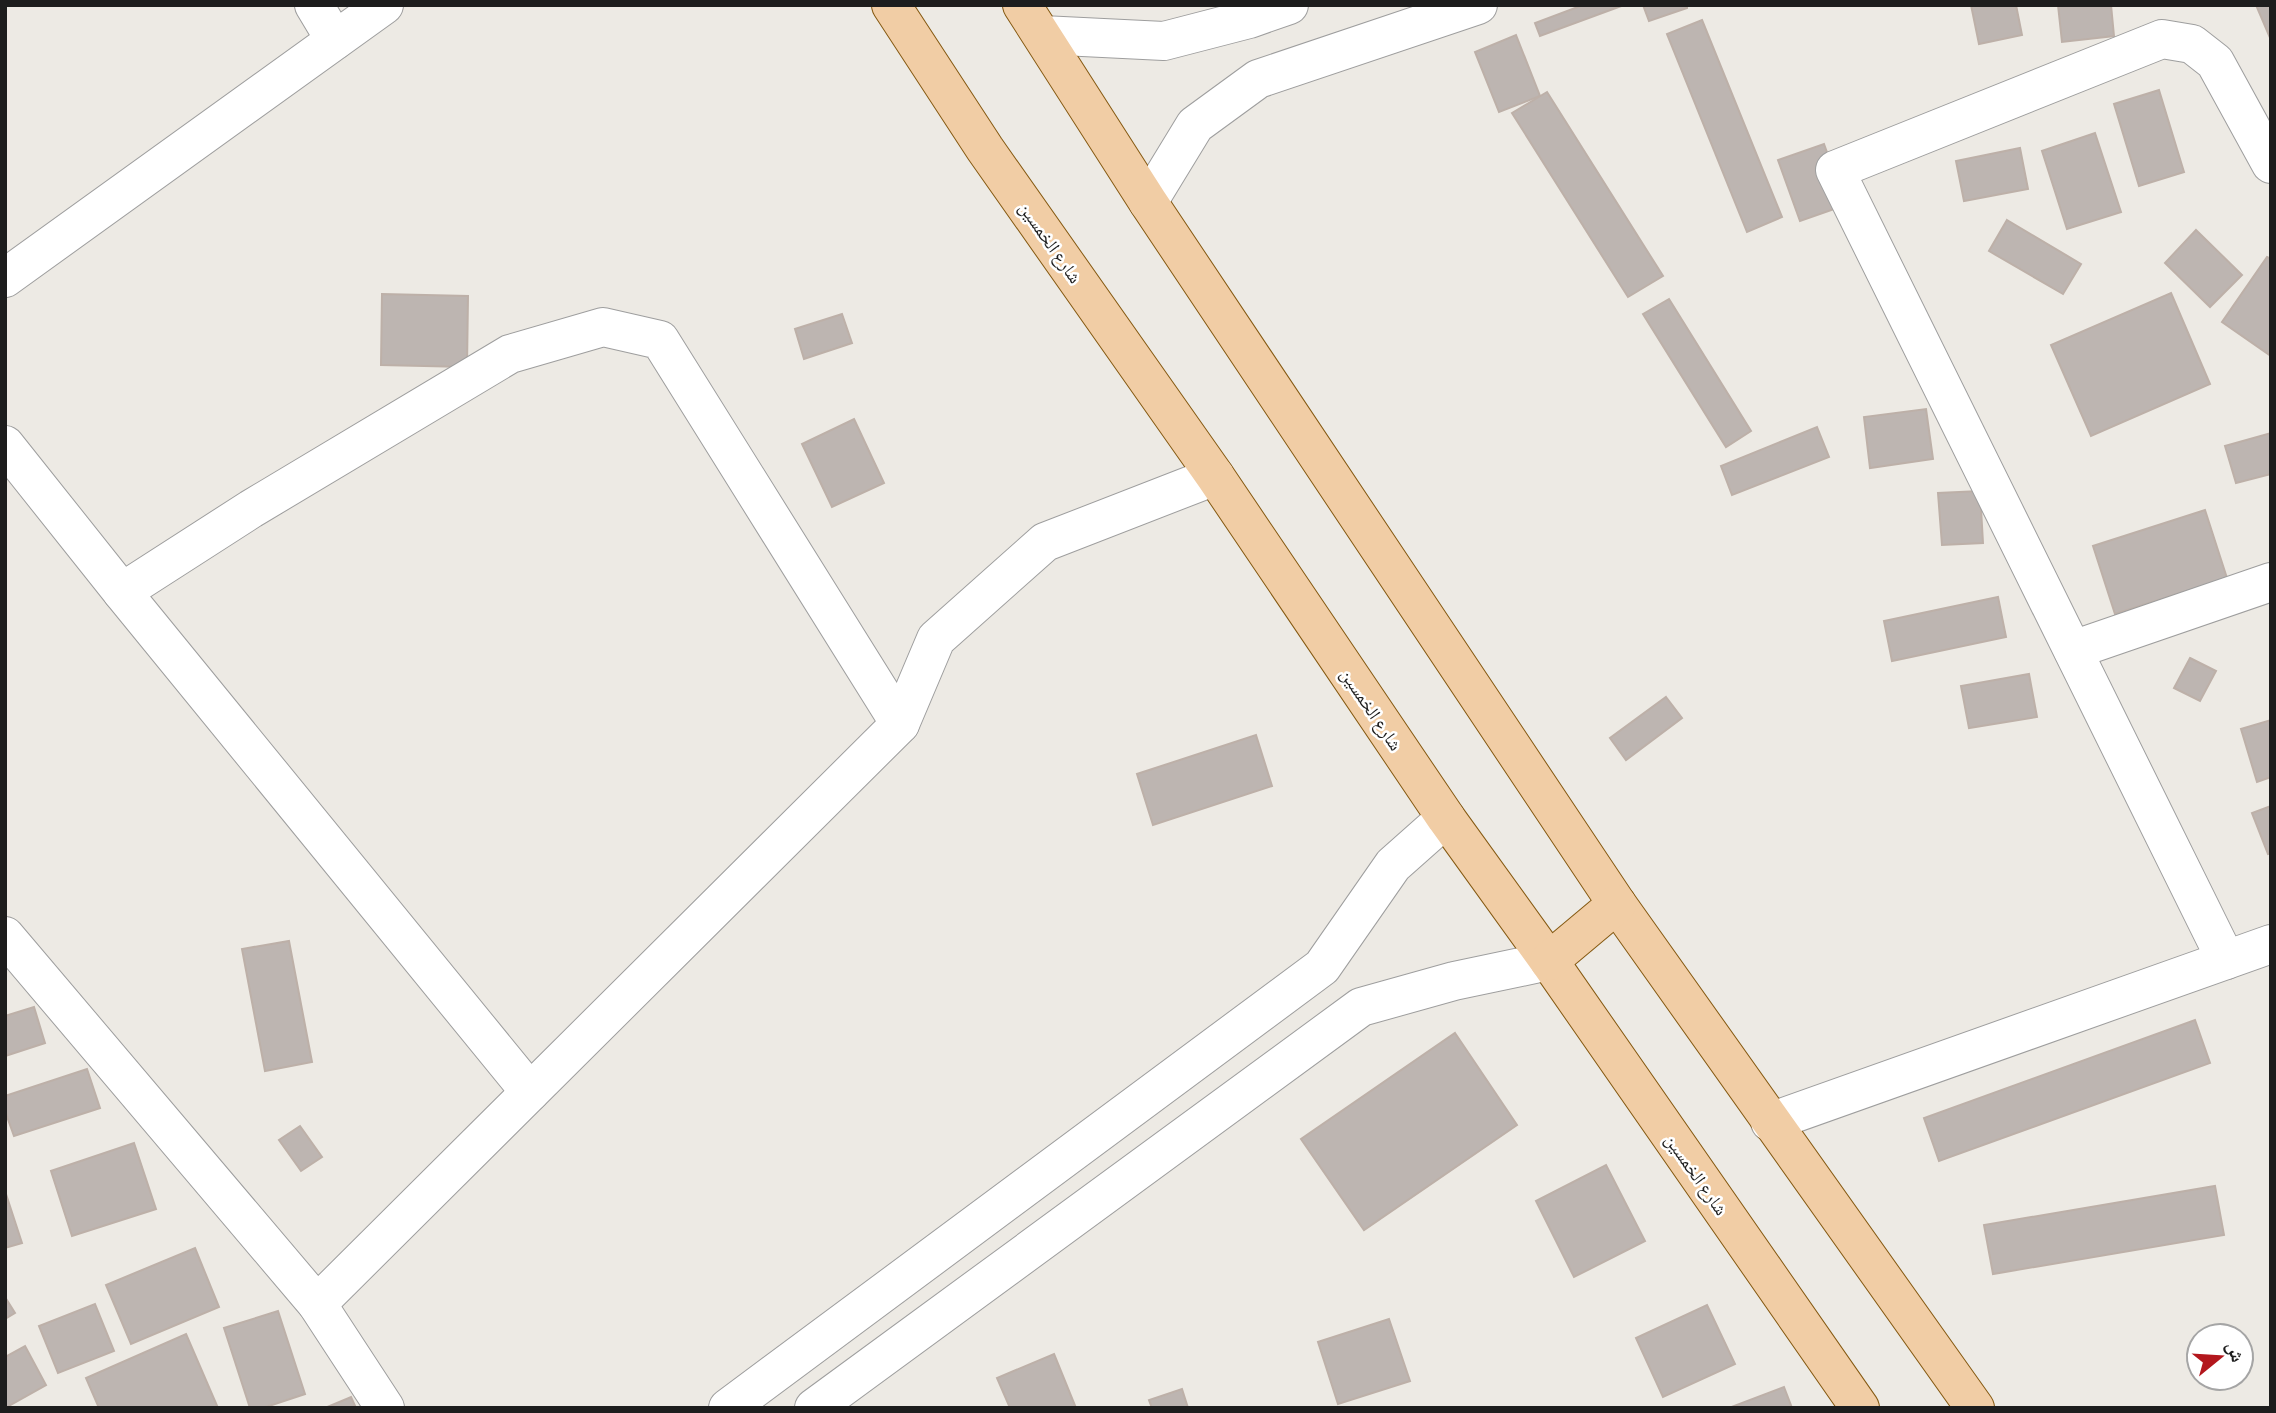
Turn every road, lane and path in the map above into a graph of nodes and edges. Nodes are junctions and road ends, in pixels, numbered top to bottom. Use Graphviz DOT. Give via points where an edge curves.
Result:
graph roads {
  1 [pos="314,5"];
  2 [pos="384,5"];
  3 [pos="891,5"];
  4 [pos="1289,5"];
  5 [pos="1478,5"];
  6 [pos="1032,20"];
  7 [pos="335,40"];
  8 [pos="2271,164"];
  9 [pos="1148,202"];
  10 [pos="5,278"];
  11 [pos="5,445"];
  12 [pos="1215,476"];
  13 [pos="2271,582"];
  14 [pos="122,592"];
  15 [pos="2073,650"];
  16 [pos="900,724"];
  17 [pos="1446,818"];
  18 [pos="1617,904"];
  19 [pos="5,936"];
  20 [pos="2268,951"];
  21 [pos="2226,960"];
  22 [pos="1549,961"];
  23 [pos="530,1092"];
  24 [pos="1770,1122"];
  25 [pos="317,1304"];
  26 [pos="384,1408"];
  27 [pos="728,1408"];
  28 [pos="814,1408"];
  29 [pos="1860,1408"];
  30 [pos="1975,1408"];
  1 -- 7 [label="street"];
  2 -- 7 [label="street"];
  3 -- 12 [label="main road, شارع الخمسين" via="985,149"];
  4 -- 6 [label="street" via="1164,41"];
  5 -- 9 [label="street" via="1258,79 1195,125"];
  6 -- 9 [label="main road"];
  7 -- 10 [label="street"];
  8 -- 15 [label="street" via="2215,62 2192,44 2162,39 1835,170"];
  9 -- 18 [label="main road"];
  11 -- 14 [label="street"];
  12 -- 16 [label="street" via="1045,542 936,639"];
  12 -- 17 [label="main road, شارع الخمسين"];
  13 -- 15 [label="street"];
  14 -- 16 [label="street" via="510,354 603,327 660,340"];
  14 -- 23 [label="street"];
  15 -- 21 [label="street"];
  16 -- 23 [label="street"];
  17 -- 22 [label="main road, شارع الخمسين"];
  17 -- 27 [label="street" via="1393,865 1322,967"];
  18 -- 22 [label="main road"];
  18 -- 24 [label="main road"];
  19 -- 25 [label="street"];
  20 -- 21 [label="street"];
  21 -- 24 [label="street"];
  22 -- 28 [label="street" via="1361,1007"];
  22 -- 29 [label="main road, شارع الخمسين"];
  23 -- 25 [label="street"];
  24 -- 30 [label="main road"];
  25 -- 26 [label="street"];
}
